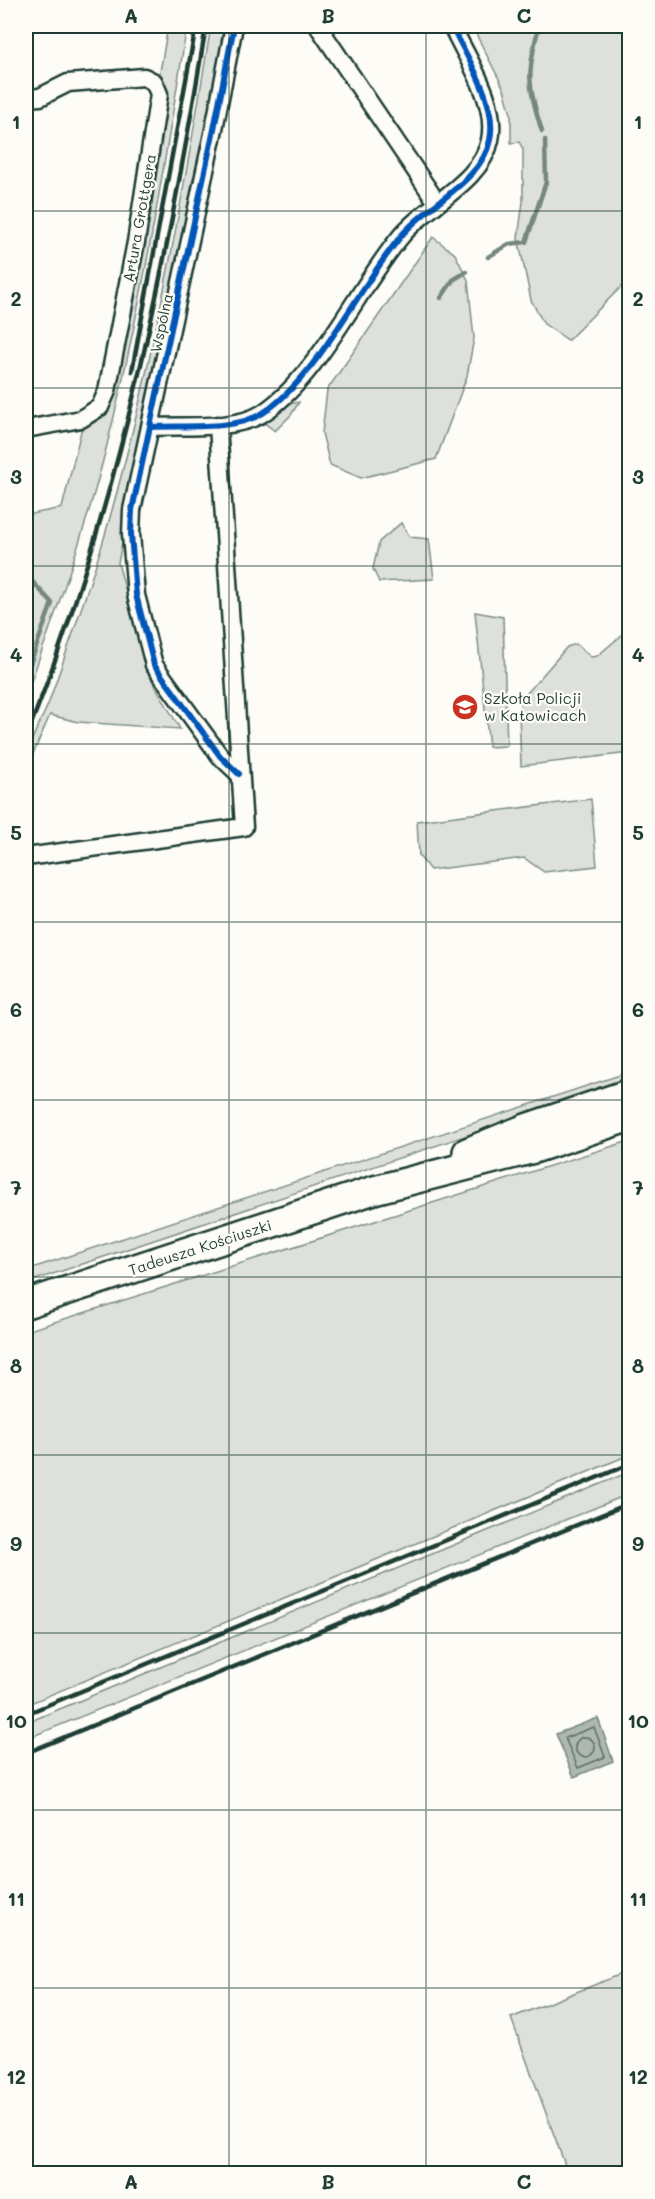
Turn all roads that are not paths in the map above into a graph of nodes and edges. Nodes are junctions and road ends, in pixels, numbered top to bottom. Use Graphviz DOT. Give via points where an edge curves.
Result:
graph roads {
  1 [pos="234,26"];
  2 [pos="318,26"];
  3 [pos="452,26"];
  4 [pos="26,98"];
  5 [pos="436,201"];
  6 [pos="218,425"];
  7 [pos="151,427"];
  8 [pos="26,429"];
  9 [pos="239,774"];
  10 [pos="26,857"];
  11 [pos="630,1093"];
  12 [pos="630,1117"];
  13 [pos="374,1190"];
  14 [pos="26,1304"];
  1 -- 7 [label="street, Wspólna"];
  2 -- 5 [label="street"];
  3 -- 5 [label="street" via="488,105 491,129 488,148 470,176"];
  4 -- 8 [label="street, Artura Grottgera" via="40,97 68,83 144,77 154,82 159,94 107,391 100,407 81,419"];
  5 -- 6 [label="street" via="400,236 290,389 253,418"];
  6 -- 7 [label="street"];
  6 -- 9 [label="street"];
  7 -- 9 [label="street, Wspólna" via="132,510 130,534 136,595 154,665 220,756"];
  9 -- 10 [label="street" via="244,827"];
  11 -- 13 [label="main road, Tadeusza Kościuszki" via="526,1128"];
  12 -- 13 [label="main road, Tadeusza Kościuszki" via="534,1149"];
  13 -- 14 [label="main road, Tadeusza Kościuszki"];
}
